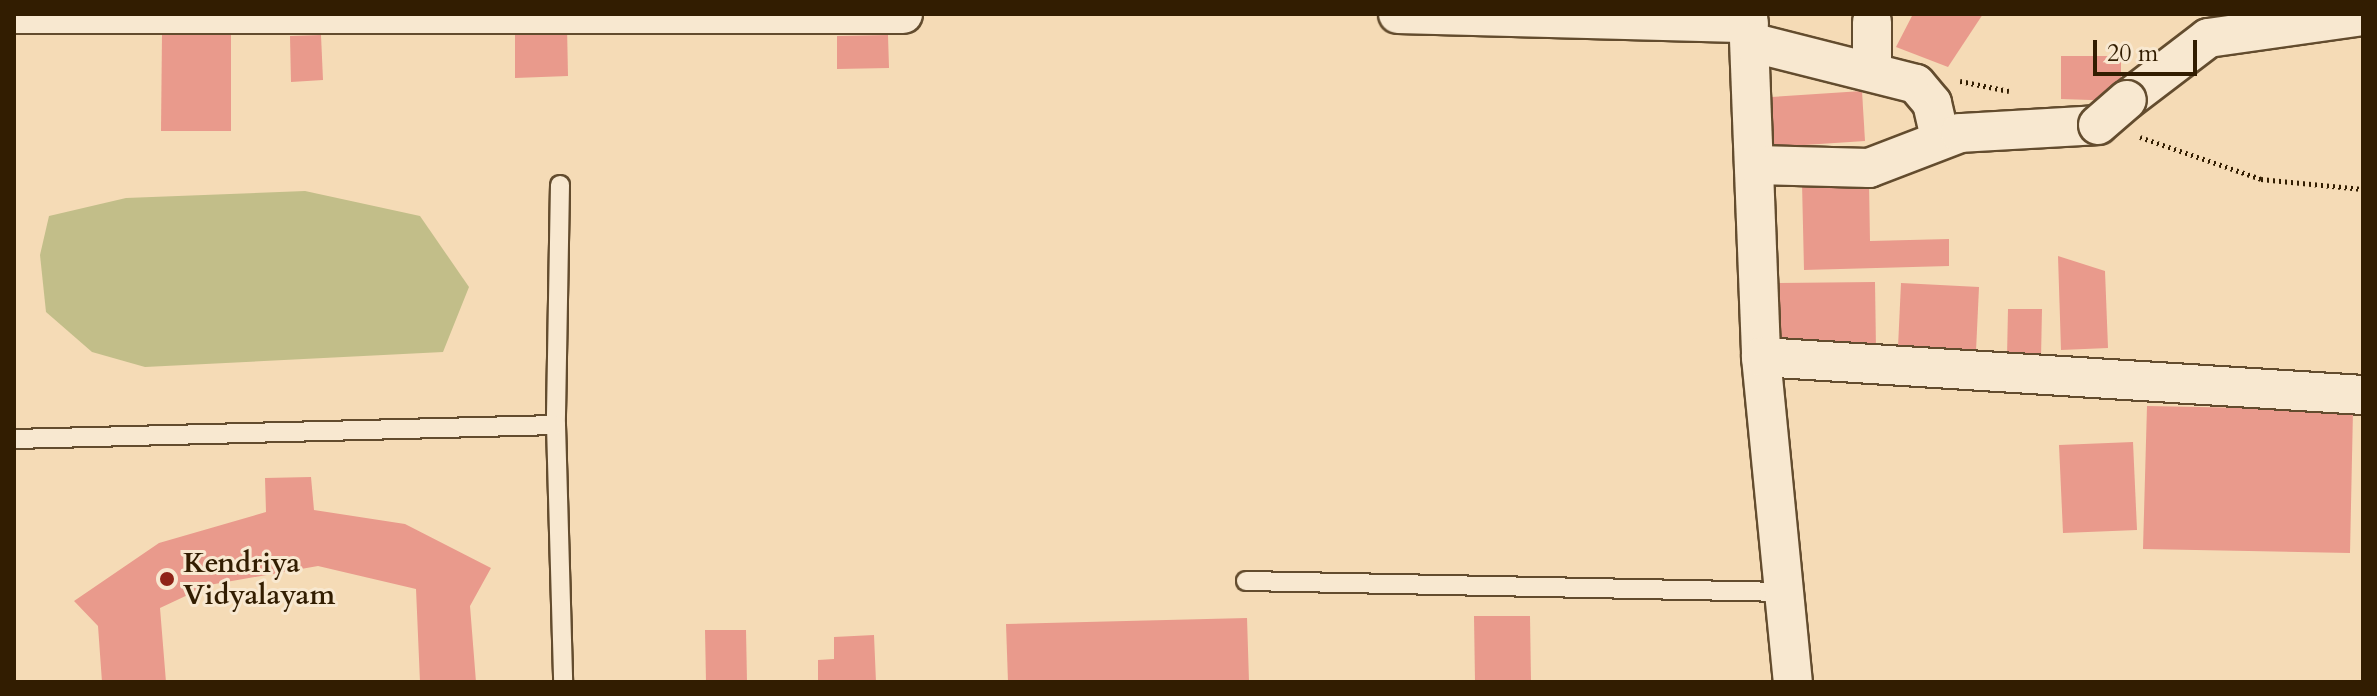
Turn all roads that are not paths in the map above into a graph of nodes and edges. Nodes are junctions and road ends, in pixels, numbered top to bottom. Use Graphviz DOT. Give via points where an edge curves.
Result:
graph roads {
  1 [pos="14,14"];
  2 [pos="844,14"];
  3 [pos="903,14"];
  4 [pos="1398,14"];
  5 [pos="2363,16"];
  6 [pos="2311,19"];
  7 [pos="1749,26"];
  8 [pos="1940,139"];
  9 [pos="1757,165"];
  10 [pos="560,185"];
  11 [pos="1761,357"];
  12 [pos="2363,395"];
  13 [pos="556,425"];
  14 [pos="14,439"];
  15 [pos="1246,581"];
  16 [pos="1784,592"];
  17 [pos="563,682"];
  18 [pos="1793,682"];
  1 -- 2 [label="street"];
  2 -- 3 [label="street"];
  4 -- 7 [label="street"];
  5 -- 6 [label="street"];
  6 -- 8 [label="street, bridge" via="2208,38 2098,125"];
  7 -- 8 [label="street" via="1872,50 1925,91"];
  7 -- 9 [label="street"];
  8 -- 9 [label="street" via="1891,165"];
  9 -- 11 [label="street"];
  10 -- 13 [label="lane"];
  11 -- 12 [label="street"];
  11 -- 16 [label="street"];
  13 -- 14 [label="lane"];
  13 -- 17 [label="lane"];
  15 -- 16 [label="lane"];
  16 -- 18 [label="street"];
}
